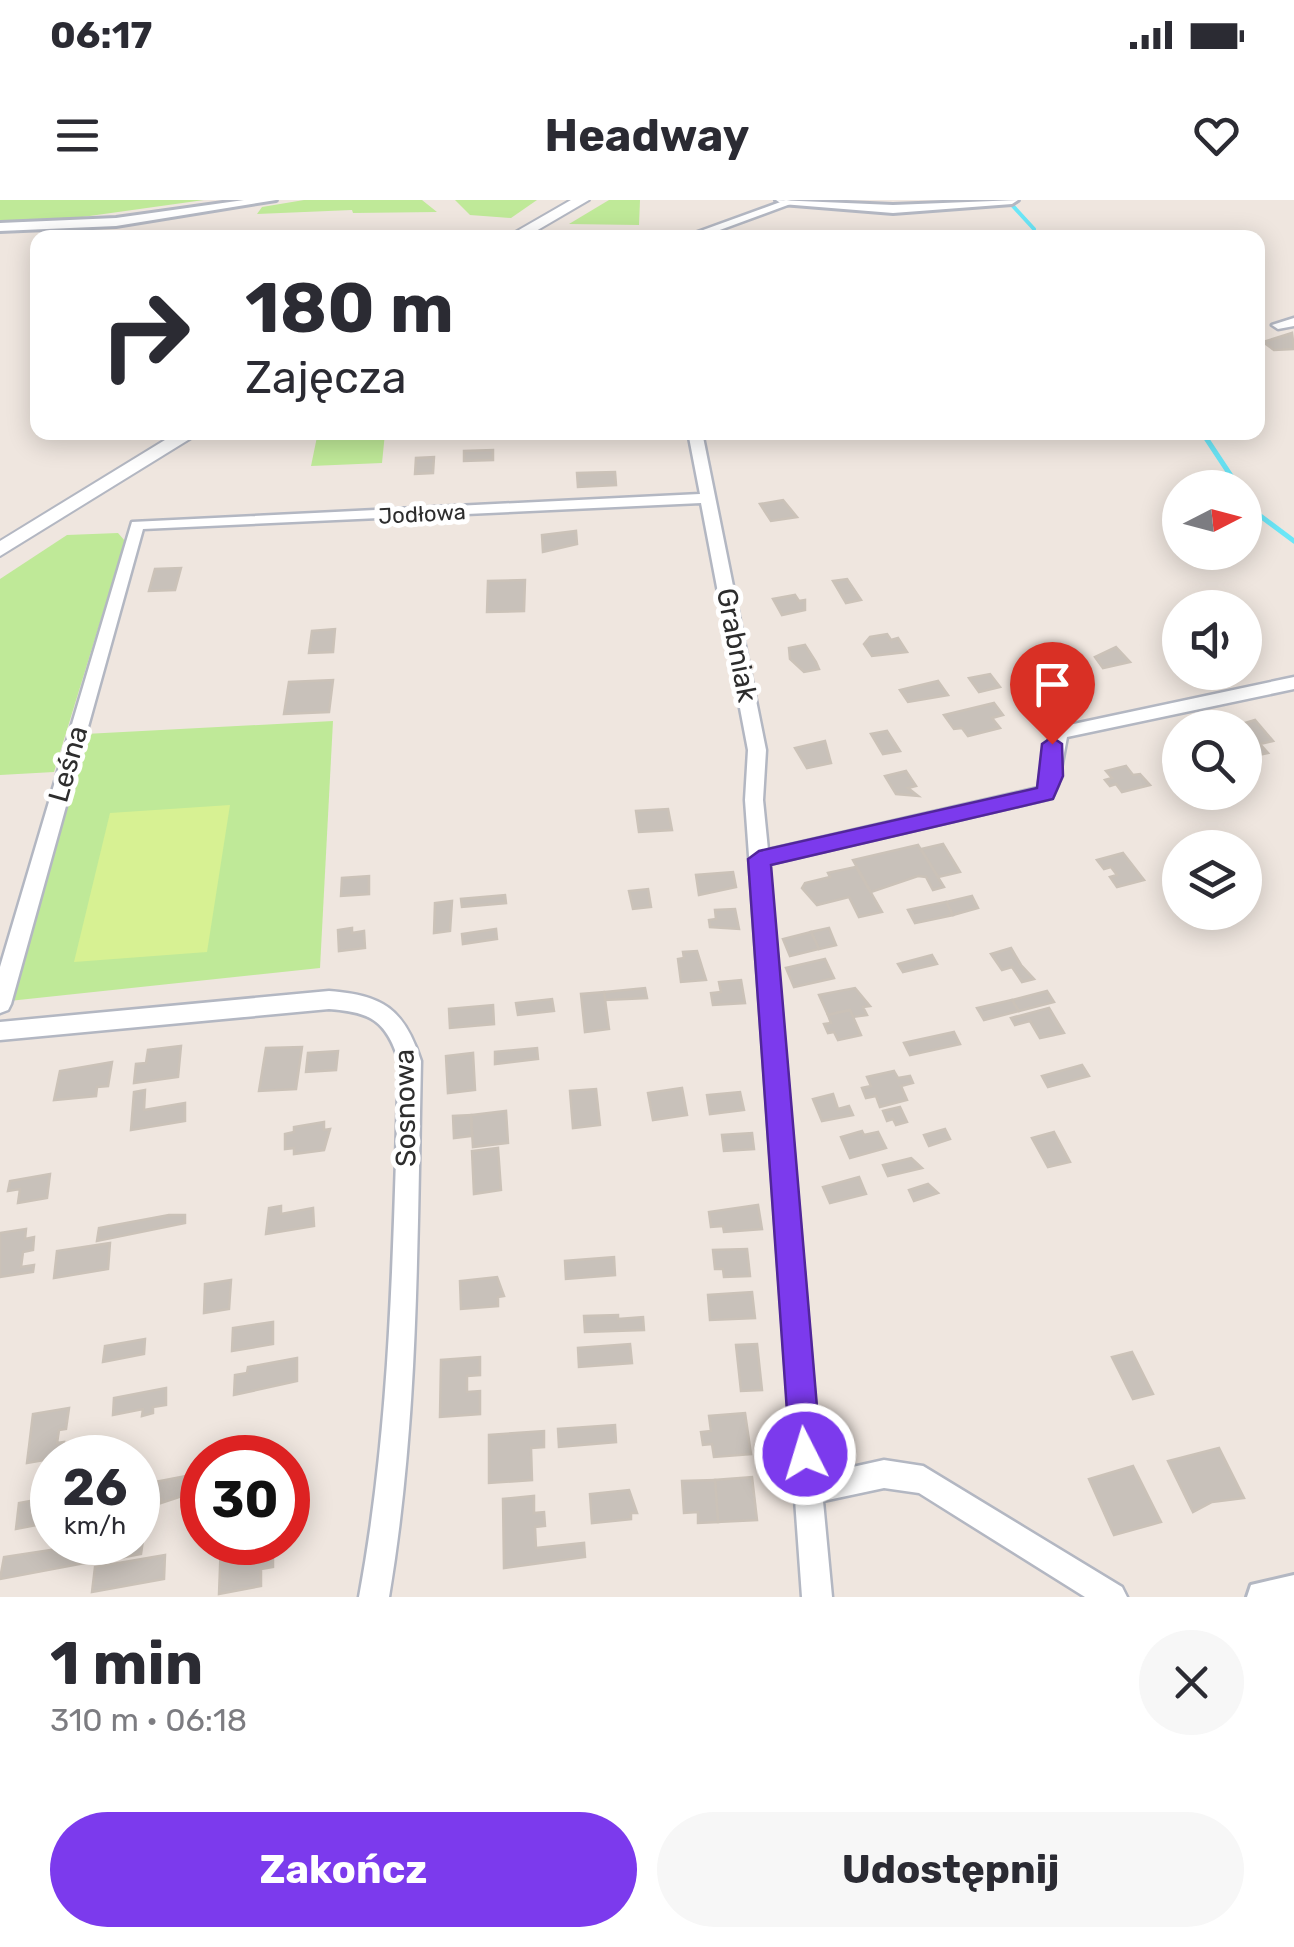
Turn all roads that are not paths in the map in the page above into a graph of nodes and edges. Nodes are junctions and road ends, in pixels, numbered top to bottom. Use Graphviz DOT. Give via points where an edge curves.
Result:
graph roads {
  1 [pos="270,200"];
  2 [pos="566,200"];
  3 [pos="582,200"];
  4 [pos="1012,200"];
  5 [pos="786,201"];
  6 [pos="535,223"];
  7 [pos="0,226"];
  8 [pos="524,230"];
  9 [pos="708,230"];
  10 [pos="1294,322"];
  11 [pos="1278,325"];
  12 [pos="179,440"];
  13 [pos="696,440"];
  14 [pos="708,498"];
  15 [pos="137,525"];
  16 [pos="0,550"];
  17 [pos="1294,682"];
  18 [pos="759,859"];
  19 [pos="0,1004"];
  20 [pos="0,1030"];
  21 [pos="808,1491"];
  22 [pos="1294,1590"];
  23 [pos="374,1597"];
  24 [pos="817,1597"];
  25 [pos="1112,1597"];
  26 [pos="1263,1597"];
  1 -- 7 [label="street" via="116,222"];
  2 -- 6 [label="main road"];
  3 -- 6 [label="main road"];
  4 -- 5 [label="street" via="894,209"];
  5 -- 9 [label="street"];
  6 -- 8 [label="main road"];
  10 -- 11 [label="street"];
  12 -- 16 [label="main road"];
  13 -- 14 [label="street, Grabniak"];
  14 -- 15 [label="street, Jodłowa"];
  14 -- 18 [label="street, Grabniak" via="757,750"];
  15 -- 19 [label="street, Leśna"];
  17 -- 18 [label="street" via="1061,732 1052,744 1045,793"];
  18 -- 21 [label="street, Grabniak"];
  20 -- 23 [label="street, Sosnowa" via="329,1000 374,1008 402,1034 410,1062 400,1399"];
  21 -- 24 [label="street, Grabniak"];
  21 -- 25 [label="street" via="884,1474 923,1480"];
  22 -- 26 [label="street"];
}
